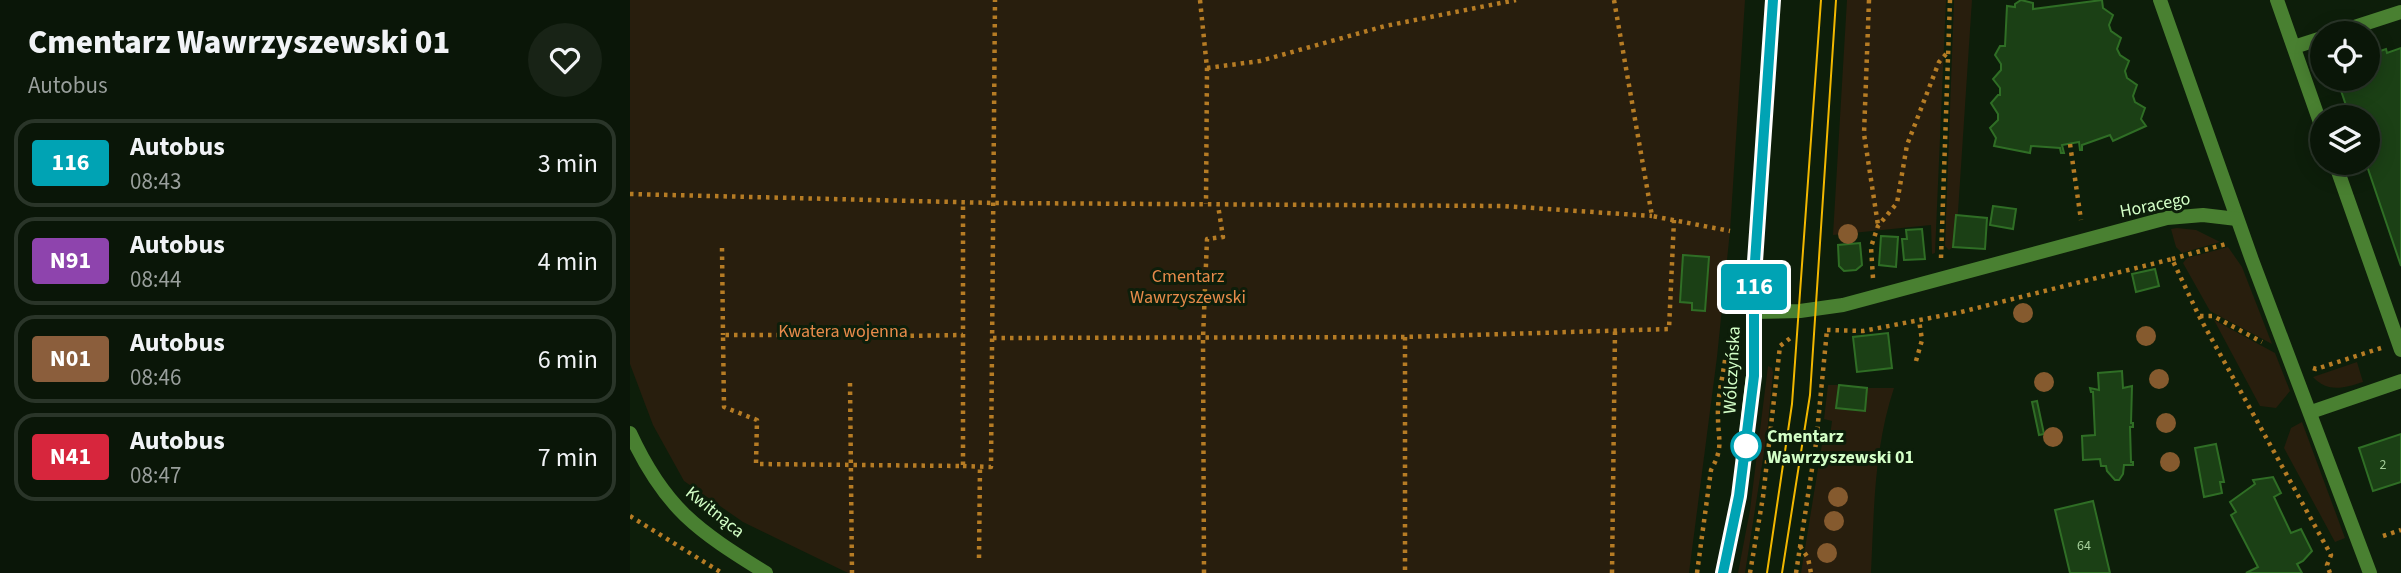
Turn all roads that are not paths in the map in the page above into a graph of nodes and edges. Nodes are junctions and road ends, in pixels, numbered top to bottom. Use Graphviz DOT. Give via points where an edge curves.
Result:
graph roads {
  1 [pos="1773,0"];
  2 [pos="2160,0"];
  3 [pos="2277,0"];
  4 [pos="2401,12"];
  5 [pos="2373,21"];
  6 [pos="2310,42"];
  7 [pos="2294,47"];
  8 [pos="2314,105"];
  9 [pos="2339,175"];
  10 [pos="2237,219"];
  11 [pos="1754,312"];
  12 [pos="2401,350"];
  13 [pos="2401,382"];
  14 [pos="2311,412"];
  15 [pos="630,433"];
  16 [pos="766,573"];
  17 [pos="1723,573"];
  18 [pos="2370,573"];
  1 -- 11 [label="main road, Wólczyńska"];
  2 -- 10 [label="street"];
  3 -- 7 [label="street"];
  4 -- 5 [label="street"];
  6 -- 7 [label="street"];
  7 -- 8 [label="street"];
  9 -- 12 [label="street"];
  10 -- 11 [label="street, Horacego" via="2203,215 2167,218 1843,305"];
  10 -- 14 [label="street"];
  11 -- 17 [label="main road, Wólczyńska" via="1754,376 1739,496"];
  13 -- 14 [label="street"];
  14 -- 18 [label="street"];
  15 -- 16 [label="street, Kwitnąca" via="675,508"];
}
